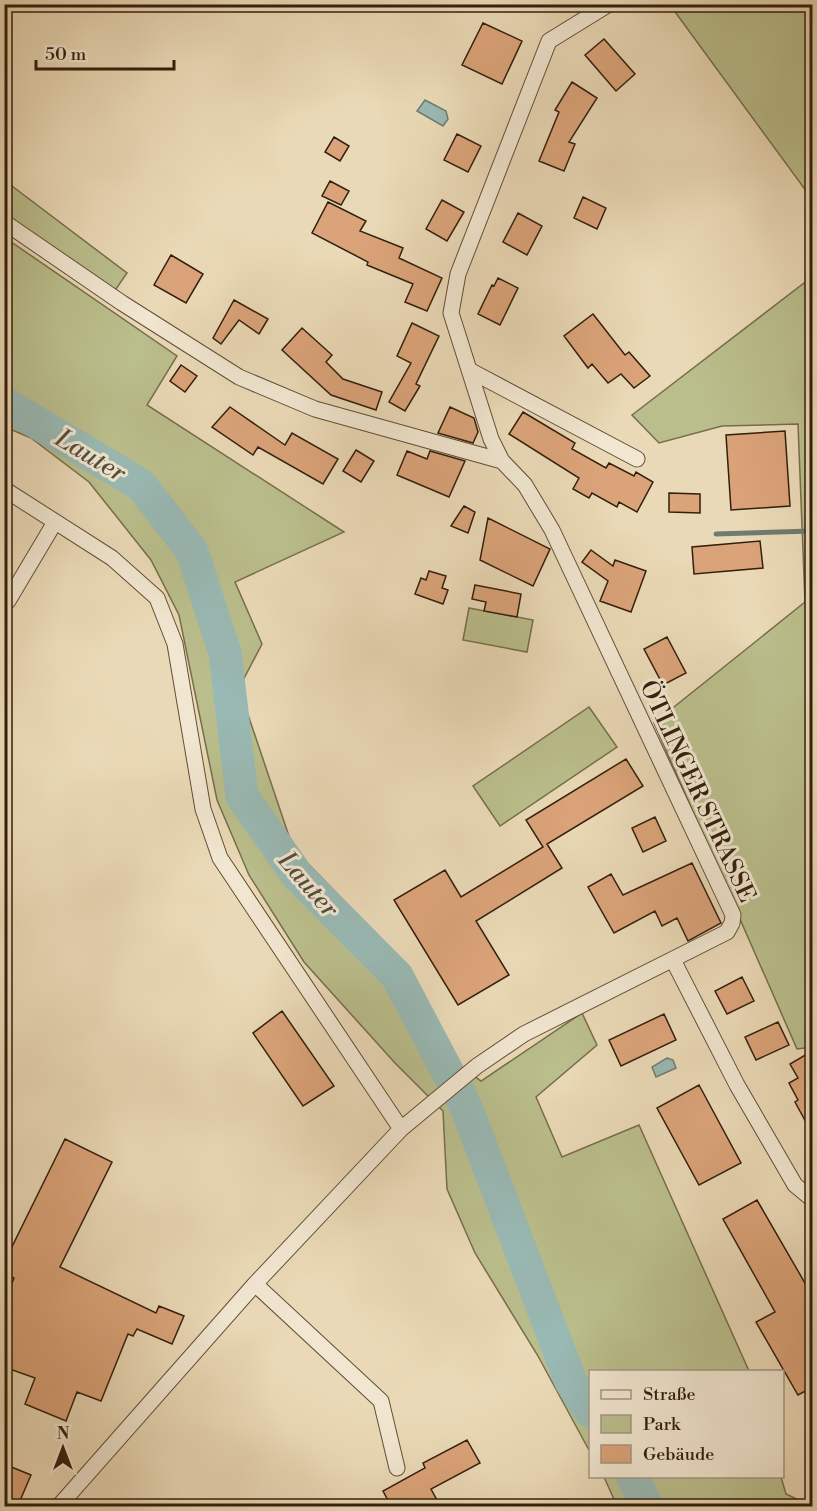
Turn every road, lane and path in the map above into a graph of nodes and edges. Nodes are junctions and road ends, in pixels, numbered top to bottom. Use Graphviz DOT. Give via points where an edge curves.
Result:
graph roads {
  1 [pos="609,4"];
  2 [pos="4,222"];
  3 [pos="469,370"];
  4 [pos="637,459"];
  5 [pos="502,462"];
  6 [pos="4,489"];
  7 [pos="55,522"];
  8 [pos="8,601"];
  9 [pos="673,960"];
  10 [pos="401,1129"];
  11 [pos="813,1199"];
  12 [pos="255,1284"];
  13 [pos="397,1468"];
  14 [pos="58,1506"];
  1 -- 3 [label="street" via="549,41 458,274 451,313"];
  2 -- 5 [label="street" via="239,377 315,409"];
  3 -- 4 [label="street"];
  3 -- 5 [label="street"];
  5 -- 9 [label="street, ÖTLINGER STRASSE" via="525,485 552,530 733,915 727,932"];
  6 -- 7 [label="street"];
  7 -- 8 [label="street"];
  7 -- 10 [label="street" via="112,558 157,598 176,644 203,808 220,858"];
  9 -- 10 [label="street, ÖTLINGER STRASSE" via="524,1034 477,1066"];
  9 -- 11 [label="street" via="742,1095 795,1185"];
  10 -- 12 [label="street, ÖTLINGER STRASSE"];
  12 -- 13 [label="street" via="381,1401"];
  12 -- 14 [label="street, ÖTLINGER STRASSE"];
}
